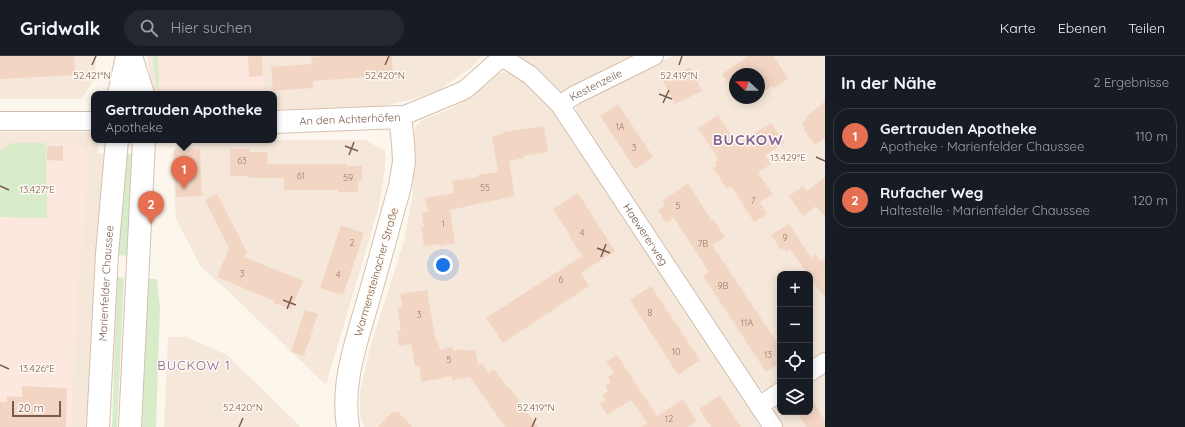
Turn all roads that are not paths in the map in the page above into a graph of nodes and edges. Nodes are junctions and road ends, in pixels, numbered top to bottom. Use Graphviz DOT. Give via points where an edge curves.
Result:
graph roads {
  1 [pos="127,56"];
  2 [pos="131,56"];
  3 [pos="503,56"];
  4 [pos="654,56"];
  5 [pos="120,91"];
  6 [pos="142,91"];
  7 [pos="560,105"];
  8 [pos="400,117"];
  9 [pos="0,121"];
  10 [pos="91,121"];
  11 [pos="277,122"];
  12 [pos="116,143"];
  13 [pos="144,143"];
  14 [pos="825,362"];
  15 [pos="813,370"];
  16 [pos="777,394"];
  17 [pos="759,406"];
  18 [pos="98,427"];
  19 [pos="130,427"];
  20 [pos="348,427"];
  21 [pos="773,427"];
  1 -- 5 [label="main road"];
  2 -- 6 [label="main road"];
  3 -- 7 [label="street, Haewererweg" via="530,75"];
  3 -- 8 [label="street, An den Achterhöfen" via="466,89"];
  4 -- 7 [label="street, Kestenzeile"];
  7 -- 17 [label="street, Haewererweg"];
  8 -- 11 [label="main road, An den Achterhöfen"];
  8 -- 20 [label="main road, Warmensteinacher Straße" via="404,162 400,186 346,387"];
  9 -- 10 [label="street"];
  12 -- 18 [label="main road, Marienfelder Chaussee"];
  13 -- 19 [label="main road"];
  14 -- 15 [label="street"];
  16 -- 17 [label="street"];
  17 -- 21 [label="street, Haewererweg"];
}
